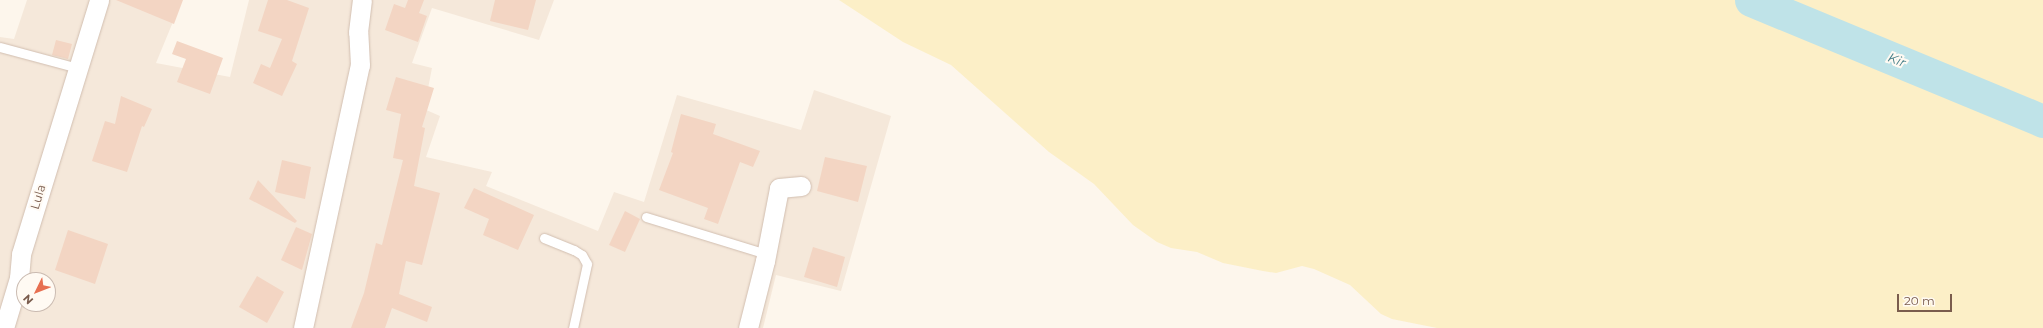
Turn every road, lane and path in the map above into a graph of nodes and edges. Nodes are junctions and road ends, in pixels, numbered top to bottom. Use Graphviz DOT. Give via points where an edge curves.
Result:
graph roads {
  1 [pos="99,0"];
  2 [pos="362,0"];
  3 [pos="0,47"];
  4 [pos="78,68"];
  5 [pos="801,186"];
  6 [pos="646,217"];
  7 [pos="544,238"];
  8 [pos="766,254"];
  9 [pos="4,328"];
  10 [pos="303,328"];
  11 [pos="573,328"];
  12 [pos="748,328"];
  1 -- 4 [label="street, Lula"];
  2 -- 10 [label="street" via="358,32 360,65"];
  3 -- 4 [label="lane"];
  4 -- 9 [label="street, Lula" via="21,254 19,278"];
  5 -- 8 [label="street" via="779,188"];
  6 -- 8 [label="lane"];
  7 -- 11 [label="lane" via="582,254 587,264"];
  8 -- 12 [label="street"];
}
